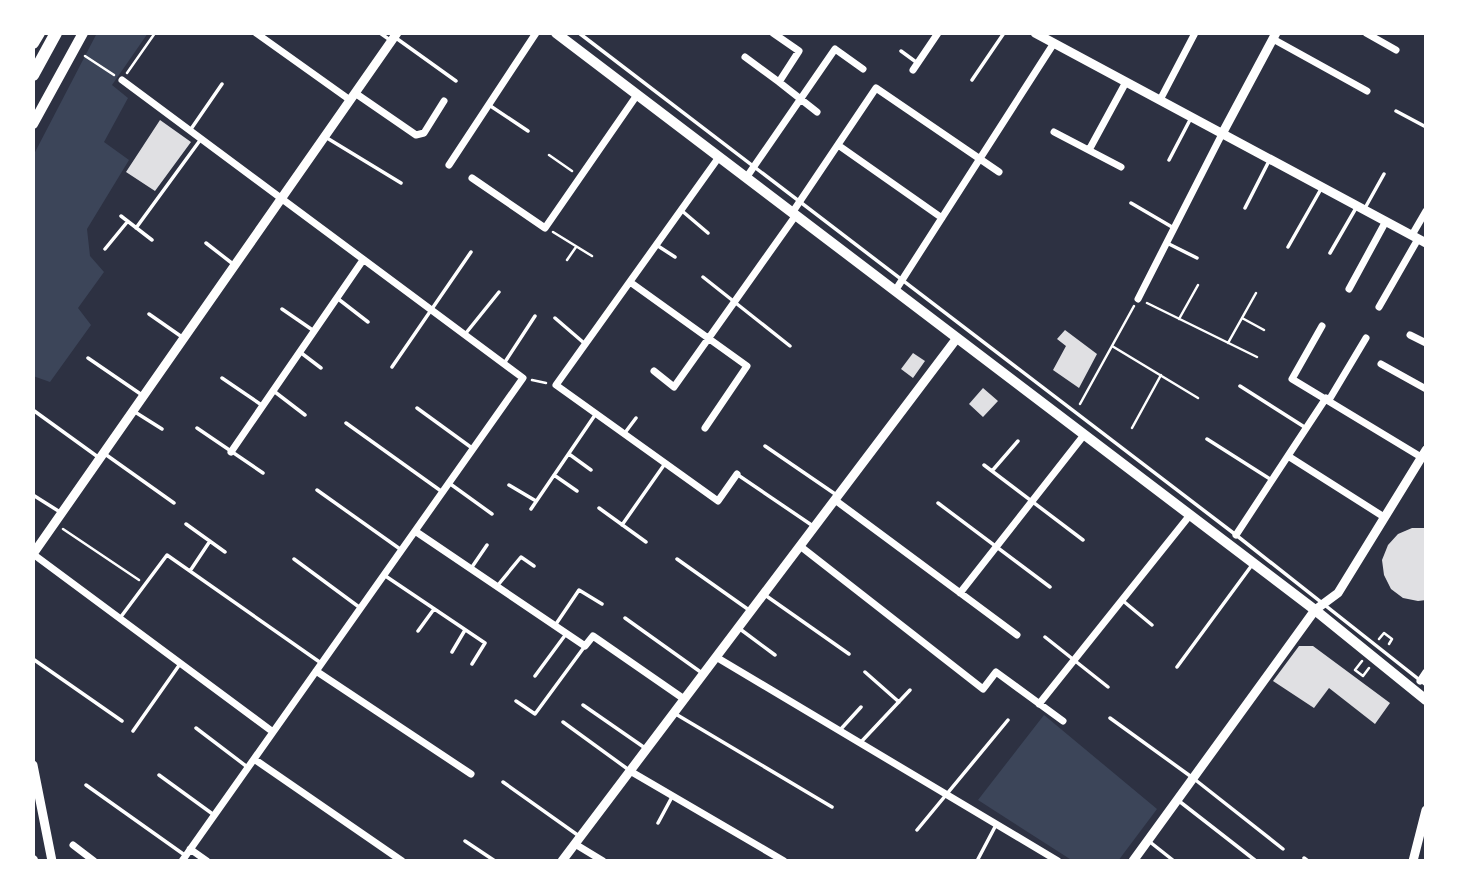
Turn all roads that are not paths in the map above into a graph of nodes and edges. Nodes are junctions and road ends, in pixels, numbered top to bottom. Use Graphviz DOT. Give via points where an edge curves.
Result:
graph roads {
  1 [pos="39,33"];
  2 [pos="56,33"];
  3 [pos="83,33"];
  4 [pos="256,33"];
  5 [pos="380,33"];
  6 [pos="536,33"];
  7 [pos="556,33"];
  8 [pos="579,33"];
  9 [pos="773,33"];
  10 [pos="938,33"];
  11 [pos="1004,33"];
  12 [pos="1035,33"];
  13 [pos="1195,33"];
  14 [pos="1366,33"];
  15 [pos="1275,36"];
  16 [pos="394,37"];
  17 [pos="33,43"];
  18 [pos="1054,43"];
  19 [pos="1396,50"];
  20 [pos="901,51"];
  21 [pos="745,57"];
  22 [pos="918,63"];
  23 [pos="863,69"];
  24 [pos="912,70"];
  25 [pos="33,75"];
  26 [pos="122,80"];
  27 [pos="972,80"];
  28 [pos="456,81"];
  29 [pos="779,82"];
  30 [pos="1126,82"];
  31 [pos="222,84"];
  32 [pos="1367,91"];
  33 [pos="638,95"];
  34 [pos="353,97"];
  35 [pos="801,100"];
  36 [pos="1160,100"];
  37 [pos="444,101"];
  38 [pos="489,104"];
  39 [pos="1396,111"];
  40 [pos="817,112"];
  41 [pos="1191,117"];
  42 [pos="33,124"];
  43 [pos="1426,127"];
  44 [pos="190,131"];
  45 [pos="528,131"];
  46 [pos="1054,131"];
  47 [pos="1222,134"];
  48 [pos="325,137"];
  49 [pos="201,139"];
  50 [pos="838,145"];
  51 [pos="1088,150"];
  52 [pos="719,157"];
  53 [pos="980,159"];
  54 [pos="1270,159"];
  55 [pos="1169,160"];
  56 [pos="449,165"];
  57 [pos="754,167"];
  58 [pos="1121,167"];
  59 [pos="999,172"];
  60 [pos="1384,174"];
  61 [pos="472,178"];
  62 [pos="746,178"];
  63 [pos="401,183"];
  64 [pos="1322,188"];
  65 [pos="281,199"];
  66 [pos="800,202"];
  67 [pos="1131,203"];
  68 [pos="1245,208"];
  69 [pos="1360,208"];
  70 [pos="681,210"];
  71 [pos="1426,211"];
  72 [pos="794,214"];
  73 [pos="121,216"];
  74 [pos="942,218"];
  75 [pos="128,221"];
  76 [pos="1386,221"];
  77 [pos="136,228"];
  78 [pos="1174,228"];
  79 [pos="708,233"];
  80 [pos="1418,239"];
  81 [pos="152,240"];
  82 [pos="206,243"];
  83 [pos="1167,243"];
  84 [pos="657,244"];
  85 [pos="1288,247"];
  86 [pos="105,249"];
  87 [pos="471,252"];
  88 [pos="1331,253"];
  89 [pos="675,257"];
  90 [pos="1198,258"];
  91 [pos="363,260"];
  92 [pos="235,265"];
  93 [pos="703,278"];
  94 [pos="902,280"];
  95 [pos="630,282"];
  96 [pos="1349,289"];
  97 [pos="895,291"];
  98 [pos="499,292"];
  99 [pos="337,298"];
  100 [pos="1138,299"];
  101 [pos="734,303"];
  102 [pos="1379,307"];
  103 [pos="282,309"];
  104 [pos="432,311"];
  105 [pos="149,314"];
  106 [pos="535,316"];
  107 [pos="555,318"];
  108 [pos="368,322"];
  109 [pos="1322,326"];
  110 [pos="314,331"];
  111 [pos="464,335"];
  112 [pos="1410,335"];
  113 [pos="184,338"];
  114 [pos="709,338"];
  115 [pos="957,338"];
  116 [pos="1366,338"];
  117 [pos="1426,343"];
  118 [pos="585,345"];
  119 [pos="790,346"];
  120 [pos="300,352"];
  121 [pos="88,358"];
  122 [pos="504,364"];
  123 [pos="1381,364"];
  124 [pos="392,367"];
  125 [pos="321,368"];
  126 [pos="653,371"];
  127 [pos="222,378"];
  128 [pos="1240,386"];
  129 [pos="1426,389"];
  130 [pos="273,391"];
  131 [pos="143,396"];
  132 [pos="1328,399"];
  133 [pos="262,406"];
  134 [pos="417,408"];
  135 [pos="33,410"];
  136 [pos="133,411"];
  137 [pos="596,414"];
  138 [pos="305,415"];
  139 [pos="636,418"];
  140 [pos="346,423"];
  141 [pos="197,428"];
  142 [pos="705,428"];
  143 [pos="1306,428"];
  144 [pos="162,429"];
  145 [pos="624,434"];
  146 [pos="1084,435"];
  147 [pos="1207,439"];
  148 [pos="1018,441"];
  149 [pos="765,446"];
  150 [pos="473,449"];
  151 [pos="231,452"];
  152 [pos="569,454"];
  153 [pos="1423,454"];
  154 [pos="102,456"];
  155 [pos="1288,456"];
  156 [pos="666,463"];
  157 [pos="984,465"];
  158 [pos="591,470"];
  159 [pos="992,471"];
  160 [pos="263,473"];
  161 [pos="737,474"];
  162 [pos="554,475"];
  163 [pos="1272,480"];
  164 [pos="449,483"];
  165 [pos="509,485"];
  166 [pos="317,490"];
  167 [pos="577,491"];
  168 [pos="442,493"];
  169 [pos="33,495"];
  170 [pos="836,498"];
  171 [pos="536,501"];
  172 [pos="1032,502"];
  173 [pos="174,503"];
  174 [pos="938,503"];
  175 [pos="599,508"];
  176 [pos="531,509"];
  177 [pos="61,513"];
  178 [pos="492,514"];
  179 [pos="1190,515"];
  180 [pos="1384,517"];
  181 [pos="186,524"];
  182 [pos="622,525"];
  183 [pos="814,527"];
  184 [pos="415,531"];
  185 [pos="1236,535"];
  186 [pos="1083,540"];
  187 [pos="209,541"];
  188 [pos="646,542"];
  189 [pos="487,545"];
  190 [pos="800,546"];
  191 [pos="996,547"];
  192 [pos="401,550"];
  193 [pos="225,552"];
  194 [pos="33,554"];
  195 [pos="294,559"];
  196 [pos="677,559"];
  197 [pos="1254,563"];
  198 [pos="534,566"];
  199 [pos="471,569"];
  200 [pos="190,571"];
  201 [pos="384,575"];
  202 [pos="497,587"];
  203 [pos="1050,587"];
  204 [pos="960,593"];
  205 [pos="764,594"];
  206 [pos="1122,600"];
  207 [pos="602,604"];
  208 [pos="1320,607"];
  209 [pos="360,609"];
  210 [pos="434,609"];
  211 [pos="751,611"];
  212 [pos="120,618"];
  213 [pos="625,618"];
  214 [pos="1152,625"];
  215 [pos="555,626"];
  216 [pos="738,628"];
  217 [pos="465,630"];
  218 [pos="418,631"];
  219 [pos="566,634"];
  220 [pos="1017,635"];
  221 [pos="1045,637"];
  222 [pos="585,646"];
  223 [pos="452,652"];
  224 [pos="849,654"];
  225 [pos="775,655"];
  226 [pos="716,657"];
  227 [pos="33,659"];
  228 [pos="1074,660"];
  229 [pos="180,663"];
  230 [pos="321,664"];
  231 [pos="472,664"];
  232 [pos="1177,667"];
  233 [pos="316,671"];
  234 [pos="865,672"];
  235 [pos="1426,672"];
  236 [pos="703,674"];
  237 [pos="535,676"];
  238 [pos="1423,683"];
  239 [pos="1108,687"];
  240 [pos="910,690"];
  241 [pos="684,699"];
  242 [pos="1426,700"];
  243 [pos="516,701"];
  244 [pos="899,702"];
  245 [pos="1039,704"];
  246 [pos="583,705"];
  247 [pos="862,707"];
  248 [pos="674,713"];
  249 [pos="1110,718"];
  250 [pos="1008,720"];
  251 [pos="122,721"];
  252 [pos="1063,721"];
  253 [pos="563,722"];
  254 [pos="196,728"];
  255 [pos="133,731"];
  256 [pos="839,731"];
  257 [pos="273,732"];
  258 [pos="859,743"];
  259 [pos="647,749"];
  260 [pos="254,759"];
  261 [pos="33,765"];
  262 [pos="248,767"];
  263 [pos="630,771"];
  264 [pos="471,774"];
  265 [pos="159,775"];
  266 [pos="1194,778"];
  267 [pos="503,782"];
  268 [pos="86,785"];
  269 [pos="947,795"];
  270 [pos="673,796"];
  271 [pos="1177,800"];
  272 [pos="832,807"];
  273 [pos="1426,810"];
  274 [pos="214,815"];
  275 [pos="658,823"];
  276 [pos="996,824"];
  277 [pos="917,830"];
  278 [pos="1148,840"];
  279 [pos="465,841"];
  280 [pos="578,841"];
  281 [pos="73,845"];
  282 [pos="1283,849"];
  283 [pos="186,855"];
  284 [pos="52,861"];
  285 [pos="94,861"];
  286 [pos="207,861"];
  287 [pos="402,861"];
  288 [pos="495,861"];
  289 [pos="562,861"];
  290 [pos="603,861"];
  291 [pos="785,861"];
  292 [pos="977,861"];
  293 [pos="1058,861"];
  294 [pos="1133,861"];
  295 [pos="1174,861"];
  296 [pos="1256,861"];
  297 [pos="1413,861"];
  1 -- 17 [label="highway"];
  2 -- 25 [label="highway"];
  3 -- 42 [label="main road"];
  4 -- 34 [label="street"];
  5 -- 16 [label="lane"];
  6 -- 38 [label="street"];
  7 -- 33 [label="main road"];
  8 -- 57 [label="lane"];
  9 -- 29 [label="street" via="799,51"];
  10 -- 22 [label="street"];
  11 -- 27 [label="lane"];
  12 -- 18 [label="street"];
  13 -- 36 [label="street"];
  14 -- 19 [label="street"];
  15 -- 32 [label="street"];
  15 -- 47 [label="street"];
  16 -- 28 [label="lane"];
  16 -- 34 [label="street"];
  18 -- 30 [label="street"];
  18 -- 53 [label="street"];
  20 -- 22 [label="lane"];
  21 -- 29 [label="street"];
  22 -- 24 [label="street"];
  23 -- 35 [label="street" via="835,49"];
  26 -- 44 [label="street"];
  29 -- 35 [label="street"];
  30 -- 36 [label="street"];
  30 -- 51 [label="street"];
  31 -- 44 [label="lane"];
  33 -- 52 [label="main road"];
  33 -- 61 [label="street" via="545,228"];
  34 -- 37 [label="street" via="415,135 424,133"];
  34 -- 48 [label="street"];
  35 -- 40 [label="street"];
  35 -- 57 [label="street"];
  36 -- 41 [label="street"];
  38 -- 45 [label="lane"];
  38 -- 56 [label="street"];
  39 -- 43 [label="lane"];
  41 -- 47 [label="street"];
  41 -- 55 [label="lane"];
  44 -- 49 [label="street"];
  46 -- 51 [label="street"];
  47 -- 54 [label="street"];
  47 -- 78 [label="street"];
  48 -- 63 [label="lane"];
  48 -- 65 [label="street"];
  49 -- 65 [label="street"];
  49 -- 77 [label="lane"];
  50 -- 53 [label="street" via="876,88"];
  50 -- 66 [label="street"];
  50 -- 74 [label="street"];
  51 -- 58 [label="street"];
  52 -- 62 [label="main road"];
  52 -- 70 [label="street"];
  53 -- 59 [label="street"];
  53 -- 74 [label="street"];
  54 -- 64 [label="street"];
  54 -- 68 [label="lane"];
  57 -- 62 [label="street"];
  57 -- 66 [label="lane"];
  60 -- 69 [label="lane"];
  62 -- 72 [label="main road"];
  64 -- 69 [label="street"];
  64 -- 85 [label="lane"];
  65 -- 91 [label="street"];
  65 -- 92 [label="street"];
  66 -- 72 [label="street"];
  66 -- 94 [label="lane"];
  67 -- 78 [label="lane"];
  69 -- 76 [label="street"];
  69 -- 88 [label="lane"];
  70 -- 79 [label="lane"];
  70 -- 84 [label="street"];
  71 -- 80 [label="street"];
  72 -- 97 [label="main road"];
  72 -- 101 [label="street"];
  73 -- 75 [label="lane"];
  74 -- 94 [label="street"];
  75 -- 77 [label="lane"];
  75 -- 86 [label="lane"];
  76 -- 80 [label="street"];
  76 -- 96 [label="street"];
  77 -- 81 [label="lane"];
  78 -- 83 [label="street"];
  80 -- 102 [label="street"];
  82 -- 92 [label="lane"];
  83 -- 90 [label="lane"];
  83 -- 100 [label="street"];
  84 -- 89 [label="lane"];
  84 -- 95 [label="street"];
  87 -- 104 [label="lane"];
  91 -- 99 [label="street"];
  91 -- 104 [label="street"];
  92 -- 113 [label="street"];
  93 -- 101 [label="lane"];
  94 -- 97 [label="street"];
  94 -- 185 [label="lane"];
  95 -- 114 [label="street"];
  95 -- 118 [label="street"];
  97 -- 115 [label="main road"];
  98 -- 111 [label="lane"];
  99 -- 108 [label="lane"];
  99 -- 110 [label="street"];
  101 -- 114 [label="street"];
  101 -- 119 [label="lane"];
  103 -- 110 [label="lane"];
  104 -- 111 [label="street"];
  104 -- 124 [label="lane"];
  105 -- 113 [label="lane"];
  106 -- 122 [label="lane"];
  107 -- 118 [label="lane"];
  109 -- 132 [label="street" via="1292,379"];
  110 -- 120 [label="street"];
  111 -- 122 [label="street"];
  112 -- 117 [label="street"];
  113 -- 131 [label="street"];
  114 -- 126 [label="street" via="674,387"];
  114 -- 142 [label="street" via="747,366"];
  115 -- 146 [label="main road"];
  115 -- 170 [label="street"];
  116 -- 132 [label="street"];
  118 -- 137 [label="street" via="556,385"];
  120 -- 125 [label="lane"];
  120 -- 130 [label="street"];
  121 -- 131 [label="lane"];
  122 -- 150 [label="street" via="523,378"];
  123 -- 129 [label="street"];
  127 -- 133 [label="lane"];
  128 -- 143 [label="lane"];
  130 -- 133 [label="street"];
  130 -- 138 [label="lane"];
  131 -- 136 [label="street"];
  132 -- 143 [label="street"];
  132 -- 153 [label="street"];
  133 -- 151 [label="street"];
  134 -- 150 [label="lane"];
  135 -- 154 [label="lane"];
  136 -- 144 [label="lane"];
  136 -- 154 [label="street"];
  137 -- 145 [label="street"];
  137 -- 152 [label="lane"];
  139 -- 145 [label="lane"];
  140 -- 168 [label="lane"];
  141 -- 151 [label="lane"];
  143 -- 155 [label="street"];
  145 -- 156 [label="street"];
  146 -- 172 [label="street"];
  146 -- 179 [label="main road"];
  147 -- 163 [label="lane"];
  148 -- 159 [label="lane"];
  149 -- 170 [label="lane"];
  150 -- 164 [label="street"];
  151 -- 160 [label="lane"];
  152 -- 158 [label="lane"];
  152 -- 162 [label="lane"];
  153 -- 180 [label="street"];
  154 -- 173 [label="lane"];
  154 -- 177 [label="street"];
  155 -- 163 [label="street"];
  155 -- 180 [label="street"];
  156 -- 161 [label="street" via="718,501"];
  156 -- 182 [label="lane"];
  157 -- 159 [label="lane"];
  159 -- 172 [label="lane"];
  161 -- 183 [label="lane"];
  162 -- 167 [label="lane"];
  162 -- 171 [label="lane"];
  163 -- 185 [label="street"];
  164 -- 168 [label="street"];
  164 -- 178 [label="lane"];
  165 -- 171 [label="lane"];
  166 -- 192 [label="lane"];
  168 -- 184 [label="street"];
  169 -- 177 [label="lane"];
  170 -- 183 [label="street"];
  170 -- 204 [label="street"];
  171 -- 176 [label="lane"];
  172 -- 186 [label="lane"];
  172 -- 191 [label="street"];
  174 -- 191 [label="lane"];
  175 -- 182 [label="lane"];
  177 -- 194 [label="street"];
  179 -- 197 [label="main road"];
  179 -- 206 [label="street"];
  180 -- 208 [label="street" via="1338,593"];
  181 -- 187 [label="lane"];
  182 -- 188 [label="lane"];
  183 -- 190 [label="street"];
  184 -- 192 [label="street"];
  184 -- 199 [label="street"];
  185 -- 208 [label="lane"];
  187 -- 193 [label="lane"];
  187 -- 200 [label="lane"];
  189 -- 199 [label="lane"];
  190 -- 205 [label="street"];
  190 -- 245 [label="street" via="983,689 996,672"];
  191 -- 203 [label="lane"];
  191 -- 204 [label="street"];
  192 -- 201 [label="street"];
  194 -- 212 [label="street"];
  195 -- 209 [label="lane"];
  196 -- 211 [label="lane"];
  197 -- 208 [label="main road"];
  197 -- 232 [label="lane"];
  198 -- 202 [label="lane" via="521,557"];
  199 -- 202 [label="street"];
  200 -- 212 [label="lane" via="167,555"];
  200 -- 230 [label="lane"];
  201 -- 209 [label="street"];
  201 -- 210 [label="lane"];
  202 -- 215 [label="street"];
  204 -- 220 [label="street"];
  205 -- 211 [label="street"];
  205 -- 224 [label="lane"];
  206 -- 214 [label="lane"];
  206 -- 228 [label="street"];
  207 -- 215 [label="lane" via="579,590"];
  208 -- 238 [label="lane"];
  208 -- 242 [label="main road"];
  208 -- 266 [label="street"];
  209 -- 230 [label="street"];
  210 -- 217 [label="lane"];
  210 -- 218 [label="lane"];
  211 -- 216 [label="street"];
  212 -- 229 [label="street"];
  213 -- 236 [label="lane"];
  215 -- 219 [label="street"];
  216 -- 225 [label="lane"];
  216 -- 226 [label="street"];
  217 -- 223 [label="lane"];
  217 -- 231 [label="lane" via="485,643"];
  219 -- 222 [label="street"];
  219 -- 237 [label="lane"];
  221 -- 228 [label="lane"];
  222 -- 241 [label="street" via="593,636"];
  222 -- 243 [label="lane" via="535,714"];
  226 -- 236 [label="street"];
  226 -- 256 [label="street"];
  227 -- 251 [label="lane"];
  228 -- 239 [label="lane"];
  228 -- 245 [label="street"];
  229 -- 255 [label="lane"];
  229 -- 257 [label="street"];
  230 -- 233 [label="street"];
  233 -- 257 [label="street"];
  233 -- 264 [label="street"];
  234 -- 244 [label="lane"];
  235 -- 238 [label="street"];
  236 -- 241 [label="street"];
  240 -- 244 [label="lane"];
  241 -- 248 [label="street"];
  244 -- 258 [label="lane"];
  245 -- 252 [label="street"];
  246 -- 259 [label="lane"];
  247 -- 256 [label="lane"];
  248 -- 259 [label="street"];
  248 -- 272 [label="lane"];
  249 -- 266 [label="lane"];
  250 -- 269 [label="lane"];
  253 -- 263 [label="lane"];
  254 -- 262 [label="lane"];
  256 -- 258 [label="street"];
  257 -- 260 [label="street"];
  258 -- 269 [label="street"];
  259 -- 263 [label="street"];
  260 -- 262 [label="street"];
  260 -- 287 [label="street"];
  261 -- 284 [label="street"];
  262 -- 274 [label="street"];
  263 -- 270 [label="street"];
  263 -- 280 [label="street"];
  265 -- 274 [label="lane"];
  266 -- 271 [label="street"];
  266 -- 282 [label="lane"];
  267 -- 280 [label="lane"];
  268 -- 283 [label="lane"];
  269 -- 276 [label="street"];
  269 -- 277 [label="lane"];
  270 -- 275 [label="lane"];
  270 -- 291 [label="street"];
  271 -- 278 [label="street"];
  271 -- 296 [label="lane"];
  273 -- 297 [label="street"];
  274 -- 283 [label="street"];
  276 -- 292 [label="lane"];
  276 -- 293 [label="street"];
  278 -- 294 [label="street"];
  278 -- 295 [label="lane"];
  279 -- 288 [label="lane"];
  280 -- 289 [label="street"];
  280 -- 290 [label="street"];
  281 -- 285 [label="street"];
  283 -- 286 [label="street"];
}
